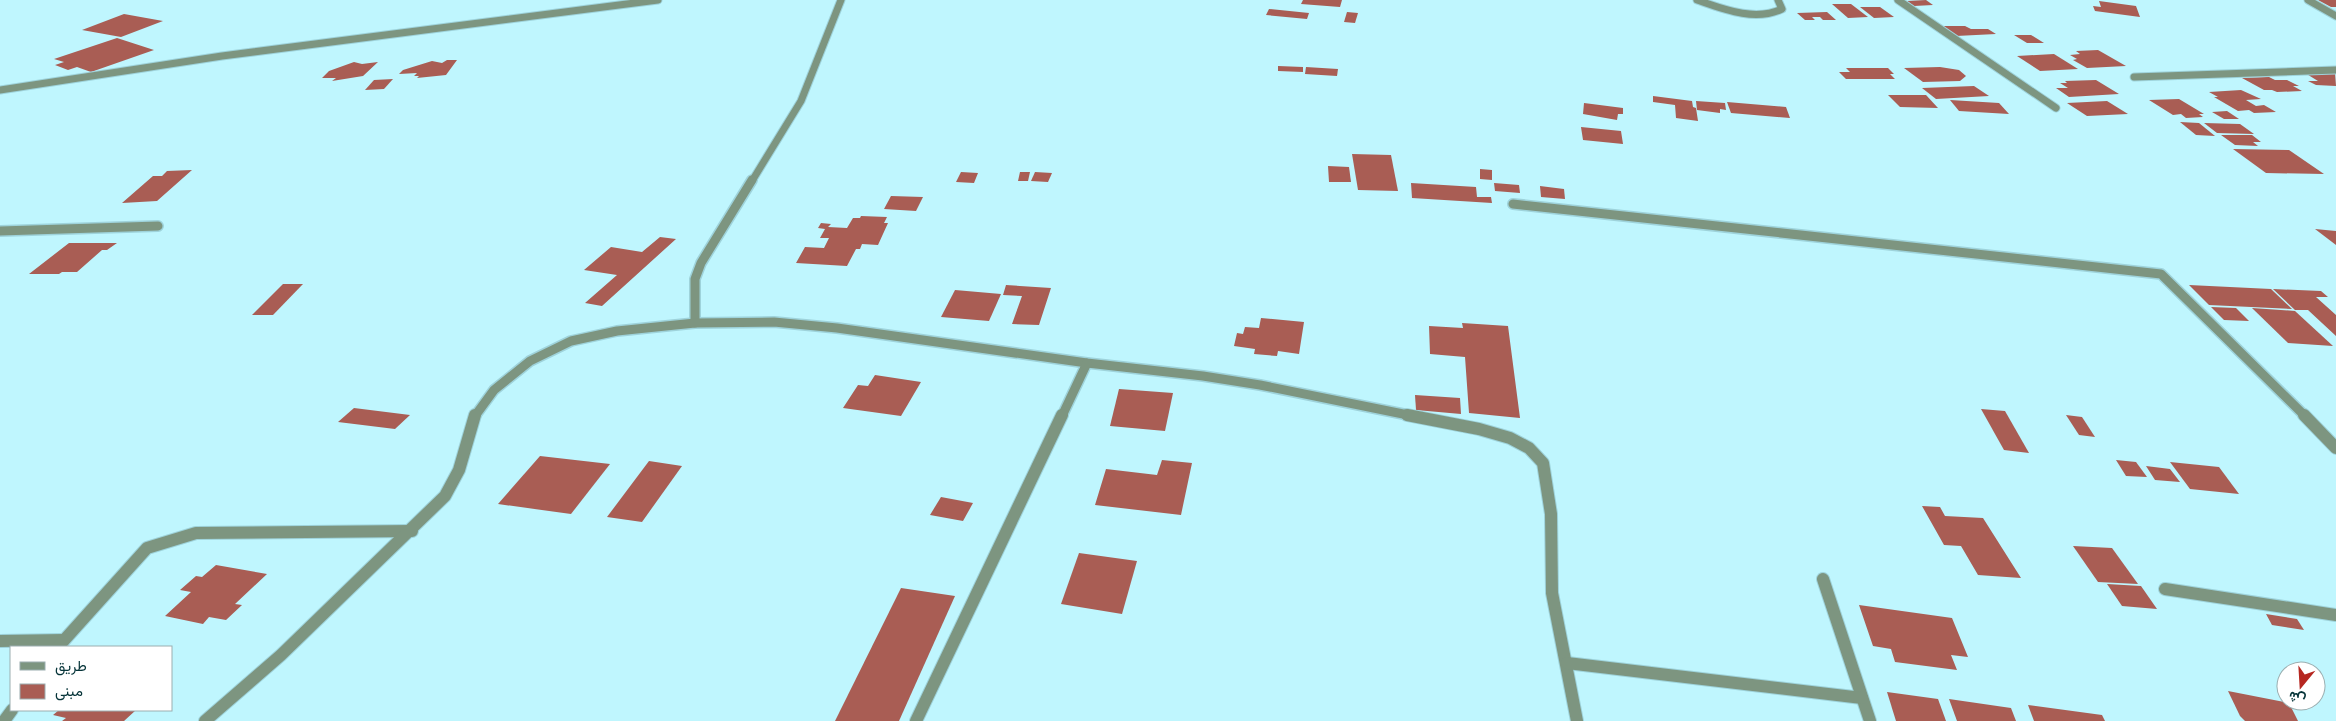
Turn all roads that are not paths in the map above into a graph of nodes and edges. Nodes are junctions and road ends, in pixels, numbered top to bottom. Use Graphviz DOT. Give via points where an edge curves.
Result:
graph roads {
  1 [pos="587,0"];
  2 [pos="658,0"];
  3 [pos="841,0"];
  4 [pos="1697,0"];
  5 [pos="1778,0"];
  6 [pos="1898,0"];
  7 [pos="2308,0"];
  8 [pos="578,10"];
  9 [pos="2336,16"];
  10 [pos="2336,70"];
  11 [pos="2134,77"];
  12 [pos="0,90"];
  13 [pos="2056,108"];
  14 [pos="1513,204"];
  15 [pos="158,226"];
  16 [pos="0,231"];
  17 [pos="695,324"];
  18 [pos="1087,363"];
  19 [pos="2336,448"];
  20 [pos="412,530"];
  21 [pos="1823,579"];
  22 [pos="2165,589"];
  23 [pos="2336,615"];
  24 [pos="0,642"];
  25 [pos="61,643"];
  26 [pos="1567,663"];
  27 [pos="1862,698"];
  28 [pos="205,721"];
  29 [pos="916,721"];
  30 [pos="1577,721"];
  31 [pos="1870,721"];
  1 -- 8 [label="street"];
  2 -- 8 [label="street"];
  3 -- 17 [label="street" via="801,101 701,263 695,279"];
  4 -- 5 [label="street" via="1735,11 1767,14 1782,9"];
  6 -- 13 [label="street"];
  7 -- 9 [label="street"];
  8 -- 12 [label="street" via="222,56"];
  10 -- 11 [label="street"];
  14 -- 19 [label="street" via="2161,274"];
  15 -- 16 [label="street"];
  17 -- 18 [label="street" via="774,322 837,328"];
  17 -- 20 [label="street" via="617,331 571,341 530,361 494,390 475,415 458,470 445,496"];
  18 -- 26 [label="street" via="1260,385 1479,429 1510,438 1529,448 1543,463 1551,514 1552,594"];
  18 -- 29 [label="street"];
  20 -- 25 [label="street" via="196,533 147,548"];
  20 -- 28 [label="street" via="281,655"];
  21 -- 27 [label="street"];
  22 -- 23 [label="street"];
  24 -- 25 [label="street"];
  26 -- 27 [label="street"];
  26 -- 30 [label="street"];
  27 -- 31 [label="street"];
}
